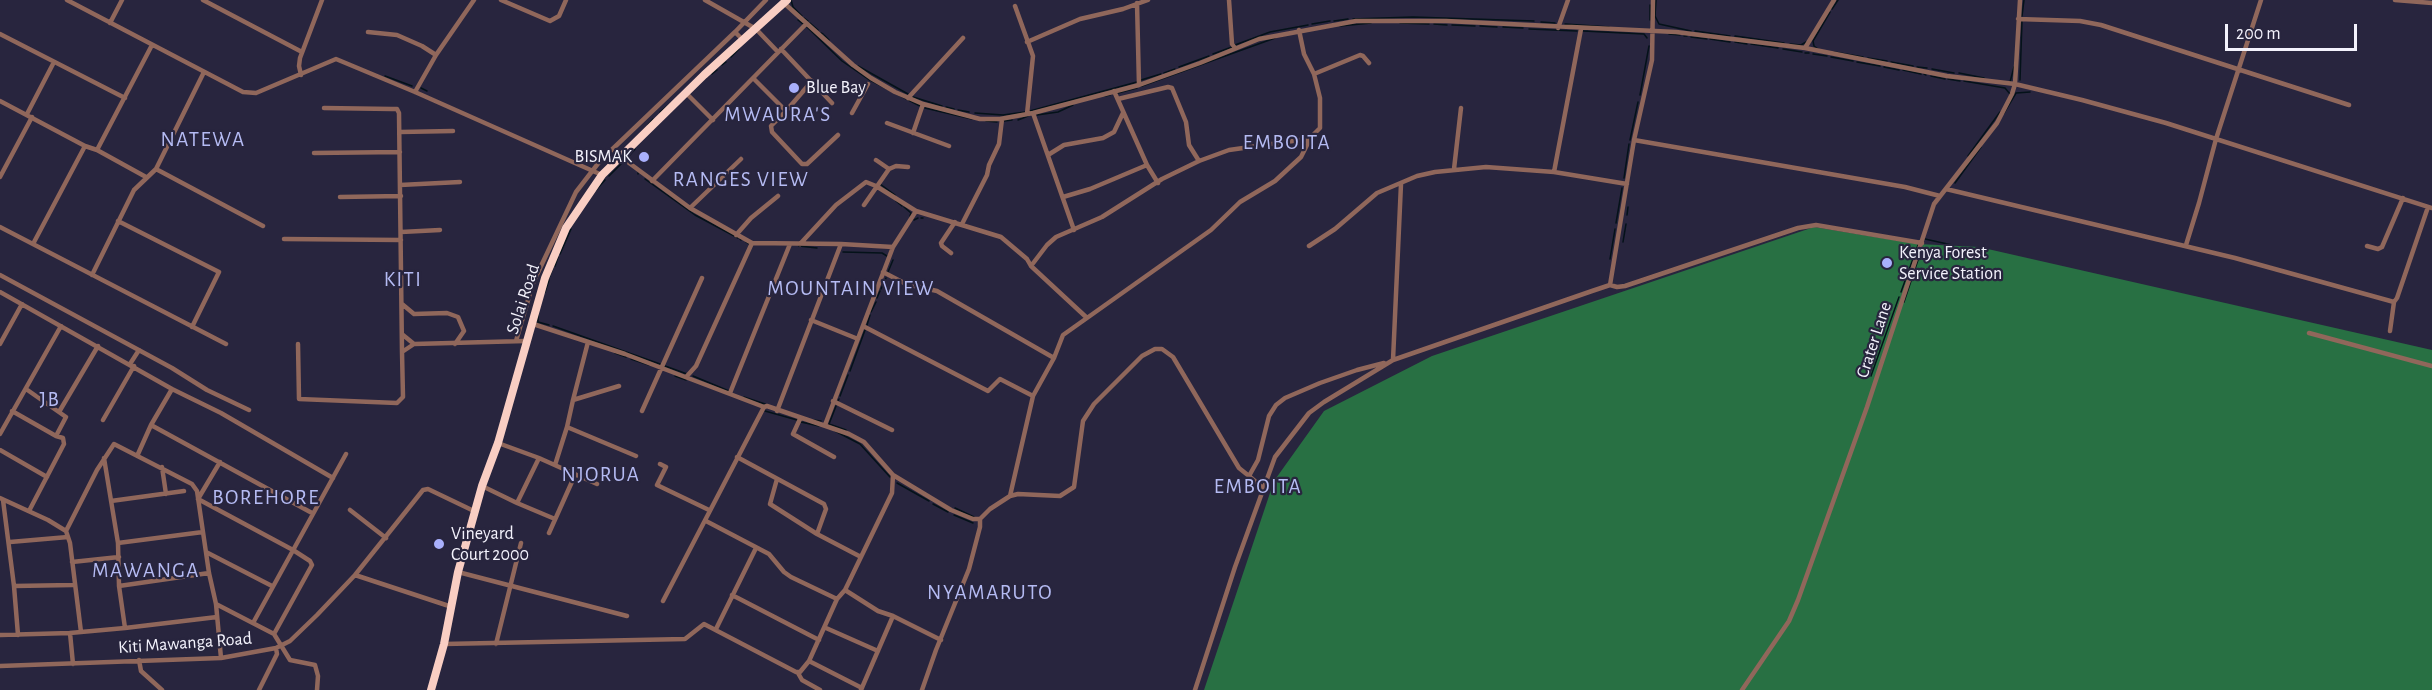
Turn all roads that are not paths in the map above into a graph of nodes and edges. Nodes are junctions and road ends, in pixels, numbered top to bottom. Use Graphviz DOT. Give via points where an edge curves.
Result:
graph roads {
  1 [pos="67,0"];
  2 [pos="122,0"];
  3 [pos="203,0"];
  4 [pos="322,0"];
  5 [pos="474,0"];
  6 [pos="501,0"];
  7 [pos="566,0"];
  8 [pos="705,0"];
  9 [pos="766,0"];
  10 [pos="1148,0"];
  11 [pos="1229,0"];
  12 [pos="1568,0"];
  13 [pos="1653,0"];
  14 [pos="1834,0"];
  15 [pos="2020,0"];
  16 [pos="2261,0"];
  17 [pos="2395,0"];
  18 [pos="786,2"];
  19 [pos="1137,3"];
  20 [pos="2432,3"];
  21 [pos="1015,6"];
  22 [pos="2018,19"];
  23 [pos="745,22"];
  24 [pos="110,23"];
  25 [pos="806,24"];
  26 [pos="756,28"];
  27 [pos="1558,28"];
  28 [pos="1581,29"];
  29 [pos="1299,30"];
  30 [pos="1652,30"];
  31 [pos="368,32"];
  32 [pos="735,32"];
  33 [pos="0,34"];
  34 [pos="963,38"];
  35 [pos="742,39"];
  36 [pos="1028,42"];
  37 [pos="152,45"];
  38 [pos="1235,48"];
  39 [pos="1805,48"];
  40 [pos="780,50"];
  41 [pos="303,52"];
  42 [pos="436,55"];
  43 [pos="54,62"];
  44 [pos="1369,63"];
  45 [pos="2240,69"];
  46 [pos="204,72"];
  47 [pos="1314,74"];
  48 [pos="301,75"];
  49 [pos="753,78"];
  50 [pos="812,81"];
  51 [pos="868,84"];
  52 [pos="2015,84"];
  53 [pos="1140,85"];
  54 [pos="1114,91"];
  55 [pos="415,92"];
  56 [pos="686,93"];
  57 [pos="125,98"];
  58 [pos="908,98"];
  59 [pos="1118,99"];
  60 [pos="0,101"];
  61 [pos="832,103"];
  62 [pos="923,104"];
  63 [pos="2349,105"];
  64 [pos="324,108"];
  65 [pos="1461,108"];
  66 [pos="786,111"];
  67 [pos="852,113"];
  68 [pos="1123,113"];
  69 [pos="1030,114"];
  70 [pos="29,116"];
  71 [pos="1002,119"];
  72 [pos="712,120"];
  73 [pos="887,123"];
  74 [pos="453,131"];
  75 [pos="400,132"];
  76 [pos="913,133"];
  77 [pos="838,135"];
  78 [pos="2216,139"];
  79 [pos="1634,140"];
  80 [pos="1309,141"];
  81 [pos="86,146"];
  82 [pos="949,146"];
  83 [pos="97,150"];
  84 [pos="400,152"];
  85 [pos="314,153"];
  86 [pos="1048,155"];
  87 [pos="621,157"];
  88 [pos="741,159"];
  89 [pos="876,160"];
  90 [pos="1199,161"];
  91 [pos="1147,165"];
  92 [pos="908,166"];
  93 [pos="156,169"];
  94 [pos="889,169"];
  95 [pos="1454,169"];
  96 [pos="593,171"];
  97 [pos="1554,172"];
  98 [pos="602,175"];
  99 [pos="0,177"];
  100 [pos="146,177"];
  101 [pos="652,181"];
  102 [pos="460,182"];
  103 [pos="1158,183"];
  104 [pos="1401,184"];
  105 [pos="1627,184"];
  106 [pos="400,185"];
  107 [pos="876,186"];
  108 [pos="1946,189"];
  109 [pos="401,196"];
  110 [pos="778,196"];
  111 [pos="1940,196"];
  112 [pos="339,197"];
  113 [pos="1063,197"];
  114 [pos="2403,198"];
  115 [pos="864,205"];
  116 [pos="2430,207"];
  117 [pos="690,208"];
  118 [pos="916,212"];
  119 [pos="118,221"];
  120 [pos="956,222"];
  121 [pos="962,224"];
  122 [pos="263,226"];
  123 [pos="0,227"];
  124 [pos="440,230"];
  125 [pos="1074,230"];
  126 [pos="401,232"];
  127 [pos="736,235"];
  128 [pos="284,239"];
  129 [pos="401,240"];
  130 [pos="752,243"];
  131 [pos="790,243"];
  132 [pos="1922,243"];
  133 [pos="33,244"];
  134 [pos="801,244"];
  135 [pos="842,244"];
  136 [pos="1309,246"];
  137 [pos="2186,246"];
  138 [pos="2367,246"];
  139 [pos="893,247"];
  140 [pos="951,252"];
  141 [pos="1031,266"];
  142 [pos="883,272"];
  143 [pos="0,275"];
  144 [pos="92,275"];
  145 [pos="702,278"];
  146 [pos="1610,285"];
  147 [pos="0,292"];
  148 [pos="2394,302"];
  149 [pos="22,304"];
  150 [pos="402,304"];
  151 [pos="414,314"];
  152 [pos="1086,317"];
  153 [pos="811,320"];
  154 [pos="533,324"];
  155 [pos="402,325"];
  156 [pos="61,326"];
  157 [pos="863,326"];
  158 [pos="192,327"];
  159 [pos="464,331"];
  160 [pos="2390,331"];
  161 [pos="2309,333"];
  162 [pos="402,334"];
  163 [pos="858,339"];
  164 [pos="516,341"];
  165 [pos="525,341"];
  166 [pos="588,342"];
  167 [pos="473,343"];
  168 [pos="0,344"];
  169 [pos="226,344"];
  170 [pos="298,344"];
  171 [pos="414,344"];
  172 [pos="455,344"];
  173 [pos="98,346"];
  174 [pos="139,350"];
  175 [pos="402,352"];
  176 [pos="1054,358"];
  177 [pos="1393,360"];
  178 [pos="1387,363"];
  179 [pos="132,365"];
  180 [pos="2432,366"];
  181 [pos="662,367"];
  182 [pos="687,376"];
  183 [pos="619,386"];
  184 [pos="26,389"];
  185 [pos="172,389"];
  186 [pos="730,393"];
  187 [pos="1033,396"];
  188 [pos="229,400"];
  189 [pos="573,400"];
  190 [pos="833,401"];
  191 [pos="764,407"];
  192 [pos="249,410"];
  193 [pos="12,411"];
  194 [pos="642,411"];
  195 [pos="777,411"];
  196 [pos="59,412"];
  197 [pos="221,413"];
  198 [pos="800,419"];
  199 [pos="103,420"];
  200 [pos="151,425"];
  201 [pos="825,425"];
  202 [pos="567,428"];
  203 [pos="892,430"];
  204 [pos="0,434"];
  205 [pos="56,436"];
  206 [pos="498,443"];
  207 [pos="0,450"];
  208 [pos="138,454"];
  209 [pos="346,454"];
  210 [pos="636,456"];
  211 [pos="737,457"];
  212 [pos="834,457"];
  213 [pos="104,458"];
  214 [pos="539,458"];
  215 [pos="220,462"];
  216 [pos="660,464"];
  217 [pos="555,465"];
  218 [pos="162,467"];
  219 [pos="575,475"];
  220 [pos="893,475"];
  221 [pos="1249,476"];
  222 [pos="47,477"];
  223 [pos="333,478"];
  224 [pos="777,479"];
  225 [pos="597,484"];
  226 [pos="482,486"];
  227 [pos="1263,488"];
  228 [pos="184,491"];
  229 [pos="166,494"];
  230 [pos="1010,496"];
  231 [pos="2,499"];
  232 [pos="198,499"];
  233 [pos="111,501"];
  234 [pos="517,503"];
  235 [pos="350,510"];
  236 [pos="709,510"];
  237 [pos="29,511"];
  238 [pos="476,512"];
  239 [pos="312,513"];
  240 [pos="555,519"];
  241 [pos="980,519"];
  242 [pos="706,521"];
  243 [pos="66,531"];
  244 [pos="203,532"];
  245 [pos="549,533"];
  246 [pos="817,534"];
  247 [pos="68,537"];
  248 [pos="386,538"];
  249 [pos="10,542"];
  250 [pos="118,543"];
  251 [pos="521,543"];
  252 [pos="756,548"];
  253 [pos="293,550"];
  254 [pos="206,552"];
  255 [pos="119,557"];
  256 [pos="861,557"];
  257 [pos="72,562"];
  258 [pos="458,572"];
  259 [pos="209,573"];
  260 [pos="355,575"];
  261 [pos="74,585"];
  262 [pos="15,586"];
  263 [pos="119,586"];
  264 [pos="272,586"];
  265 [pos="510,587"];
  266 [pos="845,590"];
  267 [pos="732,595"];
  268 [pos="837,599"];
  269 [pos="663,601"];
  270 [pos="216,604"];
  271 [pos="452,607"];
  272 [pos="627,616"];
  273 [pos="893,616"];
  274 [pos="217,617"];
  275 [pos="254,623"];
  276 [pos="125,628"];
  277 [pos="825,628"];
  278 [pos="716,629"];
  279 [pos="81,632"];
  280 [pos="69,633"];
  281 [pos="274,634"];
  282 [pos="0,635"];
  283 [pos="18,635"];
  284 [pos="819,640"];
  285 [pos="940,640"];
  286 [pos="444,644"];
  287 [pos="496,644"];
  288 [pos="278,647"];
  289 [pos="878,651"];
  290 [pos="221,658"];
  291 [pos="139,660"];
  292 [pos="809,661"];
  293 [pos="73,664"];
  294 [pos="0,666"];
  295 [pos="798,673"];
  296 [pos="861,689"];
  297 [pos="161,690"];
  298 [pos="259,690"];
  299 [pos="317,690"];
  300 [pos="431,690"];
  301 [pos="820,690"];
  302 [pos="922,690"];
  303 [pos="1195,690"];
  304 [pos="1742,690"];
  1 -- 24 [label="street"];
  2 -- 24 [label="street"];
  3 -- 41 [label="street"];
  4 -- 41 [label="street"];
  5 -- 42 [label="street"];
  6 -- 7 [label="street" via="550,21 559,16"];
  8 -- 23 [label="street"];
  9 -- 23 [label="street"];
  10 -- 19 [label="street"];
  11 -- 38 [label="street"];
  12 -- 27 [label="street"];
  13 -- 30 [label="street"];
  14 -- 39 [label="street"];
  15 -- 22 [label="street, Crater Lane"];
  16 -- 45 [label="street"];
  17 -- 20 [label="street"];
  18 -- 25 [label="street"];
  18 -- 26 [label="highway, Solai Road"];
  19 -- 36 [label="street" via="1080,19"];
  19 -- 53 [label="street"];
  21 -- 36 [label="street"];
  22 -- 45 [label="street" via="2101,25"];
  22 -- 52 [label="street, Crater Lane"];
  23 -- 26 [label="street"];
  23 -- 32 [label="street"];
  24 -- 37 [label="street"];
  25 -- 40 [label="street"];
  25 -- 58 [label="street" via="862,72"];
  26 -- 35 [label="highway, Solai Road"];
  26 -- 40 [label="street"];
  27 -- 28 [label="street"];
  27 -- 29 [label="street" via="1365,21"];
  28 -- 30 [label="street"];
  28 -- 97 [label="street"];
  29 -- 38 [label="street"];
  29 -- 47 [label="street" via="1304,54"];
  30 -- 39 [label="street"];
  30 -- 79 [label="street" via="1652,60"];
  31 -- 42 [label="street" via="396,35"];
  32 -- 35 [label="street"];
  32 -- 96 [label="street"];
  33 -- 43 [label="street"];
  34 -- 58 [label="street"];
  35 -- 56 [label="highway, Solai Road"];
  36 -- 69 [label="street" via="1033,56"];
  37 -- 46 [label="street"];
  37 -- 57 [label="street"];
  38 -- 53 [label="street"];
  39 -- 52 [label="street" via="1947,76"];
  40 -- 49 [label="street"];
  40 -- 50 [label="street"];
  41 -- 48 [label="street"];
  42 -- 55 [label="street"];
  43 -- 57 [label="street"];
  43 -- 70 [label="street"];
  44 -- 47 [label="street" via="1359,55"];
  45 -- 63 [label="street"];
  45 -- 78 [label="street"];
  46 -- 48 [label="street" via="250,94"];
  46 -- 93 [label="street"];
  47 -- 80 [label="street" via="1320,98 1320,128"];
  48 -- 55 [label="street" via="336,59"];
  49 -- 66 [label="street"];
  49 -- 72 [label="street"];
  50 -- 61 [label="street"];
  50 -- 66 [label="street"];
  51 -- 67 [label="street"];
  52 -- 78 [label="street"];
  52 -- 108 [label="street, Crater Lane" via="1997,123"];
  53 -- 54 [label="street"];
  54 -- 59 [label="street"];
  54 -- 69 [label="street"];
  55 -- 96 [label="street"];
  56 -- 72 [label="street"];
  56 -- 87 [label="highway, Solai Road"];
  57 -- 83 [label="street"];
  58 -- 62 [label="street"];
  59 -- 68 [label="street"];
  59 -- 90 [label="street" via="1172,88 1186,122 1189,145"];
  60 -- 70 [label="street"];
  62 -- 71 [label="street" via="980,119"];
  62 -- 76 [label="street"];
  64 -- 75 [label="street" via="397,109"];
  65 -- 95 [label="street"];
  66 -- 77 [label="street" via="771,126 772,132 802,164 807,164"];
  68 -- 86 [label="street" via="1114,132 1064,145"];
  68 -- 91 [label="street"];
  69 -- 71 [label="street"];
  69 -- 86 [label="street"];
  70 -- 81 [label="street"];
  70 -- 99 [label="street"];
  71 -- 121 [label="street" via="999,144"];
  72 -- 101 [label="street"];
  73 -- 76 [label="street"];
  74 -- 75 [label="street"];
  75 -- 84 [label="street"];
  76 -- 82 [label="street"];
  78 -- 114 [label="street"];
  78 -- 137 [label="street"];
  79 -- 105 [label="street"];
  79 -- 111 [label="street"];
  80 -- 90 [label="street" via="1229,150"];
  80 -- 152 [label="street" via="1301,157 1275,181 1240,202 1211,230"];
  81 -- 83 [label="street"];
  81 -- 133 [label="street"];
  83 -- 100 [label="street"];
  84 -- 85 [label="street"];
  84 -- 106 [label="street"];
  86 -- 113 [label="street"];
  87 -- 98 [label="highway, Solai Road"];
  87 -- 101 [label="street"];
  88 -- 117 [label="street"];
  89 -- 94 [label="street"];
  90 -- 103 [label="street"];
  91 -- 103 [label="street"];
  91 -- 113 [label="street"];
  92 -- 94 [label="street"];
  93 -- 100 [label="street"];
  93 -- 122 [label="street"];
  94 -- 107 [label="street"];
  95 -- 97 [label="street"];
  95 -- 104 [label="street" via="1417,176"];
  96 -- 98 [label="street"];
  96 -- 164 [label="street" via="576,192 545,253"];
  97 -- 105 [label="street"];
  98 -- 154 [label="highway, Solai Road" via="556,247"];
  100 -- 119 [label="street" via="134,190"];
  101 -- 117 [label="street"];
  102 -- 106 [label="street"];
  103 -- 125 [label="street"];
  104 -- 136 [label="street" via="1377,193"];
  104 -- 177 [label="street"];
  105 -- 146 [label="street"];
  106 -- 109 [label="street"];
  107 -- 115 [label="street"];
  107 -- 118 [label="street"];
  107 -- 134 [label="street" via="862,184 828,213"];
  108 -- 111 [label="street, Crater Lane"];
  108 -- 137 [label="street"];
  109 -- 112 [label="street"];
  109 -- 126 [label="street"];
  110 -- 127 [label="street"];
  111 -- 132 [label="street, Crater Lane"];
  113 -- 125 [label="street"];
  114 -- 116 [label="street"];
  114 -- 138 [label="street" via="2382,247"];
  116 -- 148 [label="street"];
  117 -- 127 [label="street"];
  118 -- 120 [label="street"];
  118 -- 139 [label="street"];
  119 -- 144 [label="street"];
  119 -- 158 [label="street" via="219,272"];
  120 -- 121 [label="street"];
  120 -- 140 [label="street" via="941,244"];
  121 -- 141 [label="street" via="1001,237"];
  123 -- 133 [label="street"];
  124 -- 126 [label="street"];
  125 -- 141 [label="street" via="1056,237"];
  126 -- 129 [label="street"];
  127 -- 130 [label="street"];
  128 -- 129 [label="street"];
  129 -- 150 [label="street"];
  130 -- 131 [label="street"];
  130 -- 182 [label="street" via="696,366"];
  131 -- 134 [label="street"];
  131 -- 186 [label="street"];
  132 -- 146 [label="street" via="1808,226 1625,286"];
  132 -- 304 [label="street, Crater Lane" via="1798,600 1789,621"];
  133 -- 144 [label="street"];
  134 -- 135 [label="street"];
  135 -- 139 [label="street"];
  135 -- 153 [label="street"];
  137 -- 148 [label="street"];
  139 -- 142 [label="street"];
  141 -- 152 [label="street"];
  142 -- 157 [label="street"];
  142 -- 176 [label="street" via="906,284 937,291"];
  143 -- 174 [label="street"];
  144 -- 158 [label="street"];
  145 -- 181 [label="street"];
  146 -- 177 [label="street"];
  147 -- 149 [label="street"];
  148 -- 160 [label="street"];
  149 -- 156 [label="street"];
  149 -- 168 [label="street"];
  150 -- 151 [label="street"];
  150 -- 155 [label="street"];
  151 -- 155 [label="street"];
  151 -- 159 [label="street" via="454,314 462,321"];
  152 -- 176 [label="street" via="1063,335"];
  153 -- 163 [label="street"];
  153 -- 195 [label="street"];
  154 -- 165 [label="highway, Solai Road"];
  154 -- 166 [label="street"];
  155 -- 162 [label="street"];
  156 -- 173 [label="street"];
  156 -- 184 [label="street"];
  157 -- 163 [label="street"];
  157 -- 187 [label="street" via="988,391 1000,379"];
  158 -- 169 [label="street"];
  159 -- 167 [label="street"];
  159 -- 172 [label="street"];
  161 -- 180 [label="street"];
  162 -- 171 [label="street"];
  162 -- 175 [label="street"];
  163 -- 190 [label="street"];
  164 -- 165 [label="street"];
  164 -- 167 [label="street"];
  165 -- 206 [label="highway, Solai Road"];
  166 -- 181 [label="street"];
  166 -- 189 [label="street"];
  167 -- 172 [label="street"];
  170 -- 175 [label="street" via="298,394 303,401 401,401"];
  171 -- 172 [label="street"];
  171 -- 175 [label="street"];
  173 -- 179 [label="street"];
  173 -- 196 [label="street"];
  174 -- 179 [label="street"];
  174 -- 188 [label="street"];
  176 -- 187 [label="street"];
  177 -- 178 [label="street"];
  178 -- 221 [label="street" via="1320,383 1276,405"];
  178 -- 227 [label="street" via="1309,413 1275,457"];
  179 -- 185 [label="street"];
  179 -- 199 [label="street"];
  181 -- 182 [label="street"];
  181 -- 194 [label="street"];
  182 -- 186 [label="street"];
  183 -- 189 [label="street"];
  184 -- 193 [label="street"];
  184 -- 196 [label="street"];
  185 -- 197 [label="street"];
  185 -- 200 [label="street"];
  186 -- 191 [label="street"];
  187 -- 230 [label="street"];
  188 -- 192 [label="street"];
  188 -- 197 [label="street"];
  189 -- 202 [label="street"];
  190 -- 201 [label="street"];
  190 -- 203 [label="street"];
  191 -- 195 [label="street"];
  191 -- 211 [label="street"];
  193 -- 204 [label="street"];
  193 -- 205 [label="street"];
  195 -- 198 [label="street"];
  196 -- 205 [label="street" via="66,417"];
  197 -- 223 [label="street"];
  198 -- 201 [label="street"];
  198 -- 212 [label="street" via="793,434"];
  200 -- 208 [label="street"];
  200 -- 215 [label="street"];
  201 -- 220 [label="street" via="858,438"];
  202 -- 210 [label="street"];
  202 -- 217 [label="street"];
  205 -- 222 [label="street" via="63,438 64,444"];
  206 -- 214 [label="street"];
  206 -- 226 [label="highway, Solai Road"];
  207 -- 222 [label="street"];
  208 -- 213 [label="street" via="116,443"];
  208 -- 218 [label="street"];
  209 -- 223 [label="street"];
  211 -- 224 [label="street"];
  211 -- 236 [label="street"];
  213 -- 233 [label="street"];
  213 -- 243 [label="street"];
  214 -- 217 [label="street"];
  214 -- 234 [label="street"];
  215 -- 232 [label="street"];
  215 -- 239 [label="street"];
  216 -- 236 [label="street" via="666,467 657,485"];
  217 -- 219 [label="street"];
  218 -- 229 [label="street"];
  218 -- 232 [label="street" via="192,484"];
  219 -- 225 [label="street"];
  219 -- 240 [label="street"];
  220 -- 241 [label="street" via="951,510"];
  220 -- 256 [label="street" via="892,493"];
  221 -- 227 [label="street"];
  221 -- 230 [label="street" via="1239,468 1173,357 1155,349 1112,385 1083,421 1074,487 1060,496"];
  222 -- 237 [label="street"];
  223 -- 239 [label="street"];
  224 -- 246 [label="street" via="770,504"];
  224 -- 246 [label="street" via="824,504 826,509"];
  226 -- 234 [label="street"];
  226 -- 238 [label="highway, Solai Road"];
  227 -- 303 [label="street"];
  228 -- 229 [label="street"];
  229 -- 233 [label="street"];
  230 -- 241 [label="street"];
  231 -- 237 [label="street"];
  231 -- 249 [label="street"];
  232 -- 244 [label="street"];
  232 -- 253 [label="street"];
  233 -- 250 [label="street"];
  234 -- 240 [label="street"];
  235 -- 248 [label="street"];
  236 -- 242 [label="street"];
  237 -- 243 [label="street"];
  238 -- 248 [label="street" via="423,490"];
  238 -- 258 [label="highway, Solai Road"];
  239 -- 253 [label="street"];
  240 -- 245 [label="street"];
  241 -- 285 [label="street" via="969,569"];
  242 -- 252 [label="street"];
  242 -- 269 [label="street"];
  243 -- 247 [label="street"];
  244 -- 250 [label="street"];
  244 -- 254 [label="street"];
  246 -- 256 [label="street"];
  247 -- 249 [label="street"];
  247 -- 257 [label="street"];
  248 -- 260 [label="street"];
  249 -- 262 [label="street"];
  250 -- 255 [label="street"];
  251 -- 265 [label="street"];
  252 -- 267 [label="street"];
  252 -- 268 [label="street" via="769,554 791,577"];
  253 -- 264 [label="street"];
  253 -- 281 [label="street" via="312,565"];
  254 -- 259 [label="street"];
  254 -- 264 [label="street"];
  255 -- 257 [label="street"];
  255 -- 263 [label="street"];
  256 -- 266 [label="street"];
  257 -- 261 [label="street"];
  258 -- 265 [label="street"];
  258 -- 271 [label="highway, Solai Road"];
  259 -- 263 [label="street"];
  259 -- 270 [label="street"];
  260 -- 271 [label="street"];
  260 -- 288 [label="street" via="317,615"];
  261 -- 262 [label="street"];
  261 -- 279 [label="street"];
  262 -- 283 [label="street"];
  263 -- 276 [label="street"];
  264 -- 275 [label="street"];
  265 -- 272 [label="street"];
  265 -- 287 [label="street"];
  266 -- 268 [label="street"];
  266 -- 273 [label="street"];
  267 -- 278 [label="street"];
  267 -- 284 [label="street"];
  268 -- 277 [label="street"];
  270 -- 274 [label="street"];
  270 -- 275 [label="street"];
  271 -- 286 [label="highway, Solai Road"];
  273 -- 285 [label="street"];
  273 -- 289 [label="street"];
  274 -- 276 [label="street"];
  274 -- 290 [label="street"];
  275 -- 281 [label="street"];
  276 -- 279 [label="street"];
  277 -- 284 [label="street"];
  277 -- 289 [label="street"];
  278 -- 287 [label="street" via="702,625 685,639"];
  278 -- 295 [label="street"];
  279 -- 280 [label="street"];
  280 -- 283 [label="street"];
  280 -- 293 [label="street"];
  281 -- 288 [label="street"];
  282 -- 283 [label="street"];
  284 -- 292 [label="street"];
  285 -- 302 [label="street"];
  286 -- 287 [label="street"];
  286 -- 300 [label="highway, Solai Road"];
  288 -- 290 [label="street, Kiti Mawanga Road"];
  288 -- 298 [label="street"];
  288 -- 299 [label="street" via="290,660 315,665"];
  289 -- 296 [label="street"];
  290 -- 291 [label="street, Kiti Mawanga Road"];
  291 -- 293 [label="street, Kiti Mawanga Road"];
  291 -- 297 [label="street" via="141,671"];
  292 -- 295 [label="street"];
  292 -- 296 [label="street"];
  293 -- 294 [label="street, Kiti Mawanga Road"];
  295 -- 301 [label="street" via="802,680"];
}
